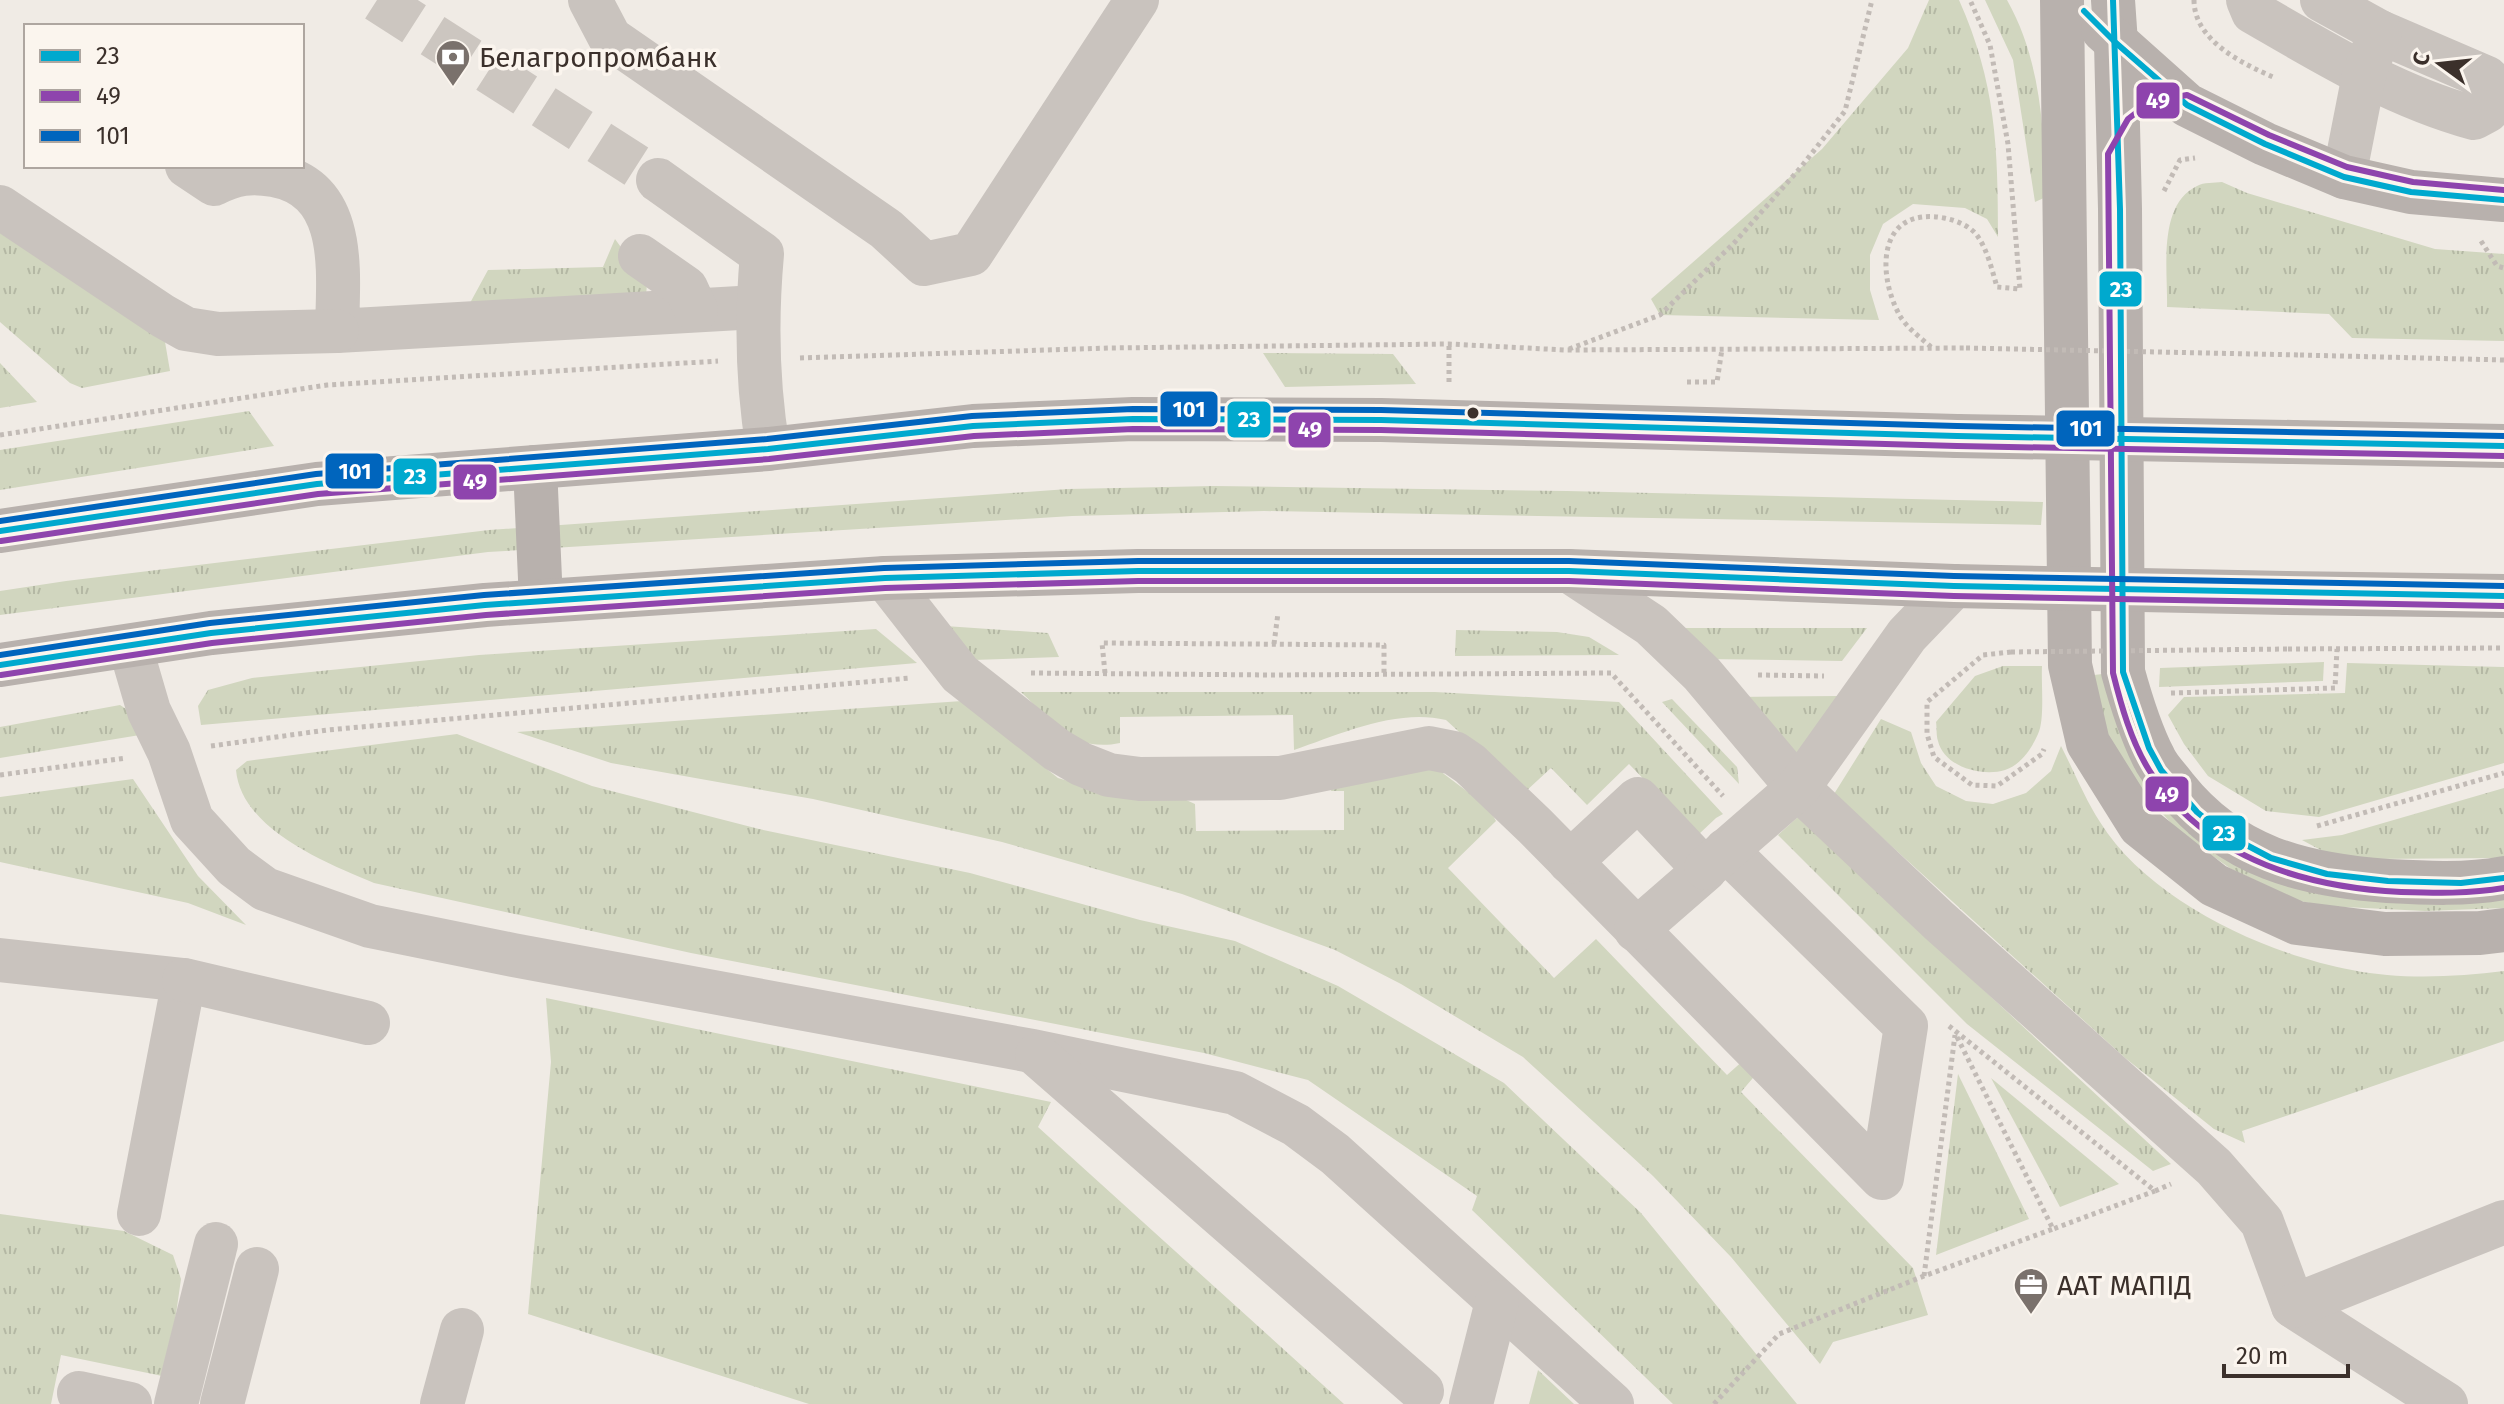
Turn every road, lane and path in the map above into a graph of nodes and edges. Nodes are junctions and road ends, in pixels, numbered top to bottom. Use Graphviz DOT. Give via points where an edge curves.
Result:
graph roads {
  1 [pos="590,0"];
  2 [pos="1137,0"];
  3 [pos="1872,0"];
  4 [pos="1970,0"];
  5 [pos="2062,0"];
  6 [pos="2073,0"];
  7 [pos="2113,0"];
  8 [pos="2248,0"];
  9 [pos="2353,12"];
  10 [pos="2116,43"];
  11 [pos="2364,75"];
  12 [pos="2064,103"];
  13 [pos="2187,105"];
  14 [pos="2118,155"];
  15 [pos="190,168"];
  16 [pos="2344,177"];
  17 [pos="658,180"];
  18 [pos="0,207"];
  19 [pos="2489,215"];
  20 [pos="640,256"];
  21 [pos="2504,268"];
  22 [pos="757,307"];
  23 [pos="696,310"];
  24 [pos="337,331"];
  25 [pos="1449,344"];
  26 [pos="1931,347"];
  27 [pos="1722,349"];
  28 [pos="1565,350"];
  29 [pos="757,359"];
  30 [pos="2504,360"];
  31 [pos="1461,382"];
  32 [pos="1686,382"];
  33 [pos="0,435"];
  34 [pos="2504,446"];
  35 [pos="768,449"];
  36 [pos="535,467"];
  37 [pos="0,531"];
  38 [pos="1569,571"];
  39 [pos="885,578"];
  40 [pos="1954,586"];
  41 [pos="2504,596"];
  42 [pos="541,601"];
  43 [pos="130,646"];
  44 [pos="2504,648"];
  45 [pos="2337,649"];
  46 [pos="0,665"];
  47 [pos="1026,673"];
  48 [pos="1105,673"];
  49 [pos="1611,673"];
  50 [pos="960,674"];
  51 [pos="1384,674"];
  52 [pos="1743,675"];
  53 [pos="1830,676"];
  54 [pos="2166,693"];
  55 [pos="327,730"];
  56 [pos="2044,744"];
  57 [pos="2504,773"];
  58 [pos="1798,788"];
  59 [pos="2314,827"];
  60 [pos="1715,860"];
  61 [pos="1570,862"];
  62 [pos="2504,878"];
  63 [pos="1636,930"];
  64 [pos="2504,930"];
  65 [pos="0,960"];
  66 [pos="184,980"];
  67 [pos="368,1023"];
  68 [pos="1032,1051"];
  69 [pos="2155,1191"];
  70 [pos="139,1214"];
  71 [pos="2504,1222"];
  72 [pos="2053,1229"];
  73 [pos="216,1244"];
  74 [pos="257,1269"];
  75 [pos="1924,1276"];
  76 [pos="1497,1302"];
  77 [pos="2293,1306"];
  78 [pos="462,1330"];
  79 [pos="1422,1391"];
  80 [pos="79,1393"];
  81 [pos="130,1404"];
  82 [pos="176,1404"];
  83 [pos="222,1404"];
  84 [pos="442,1404"];
  85 [pos="1471,1404"];
  86 [pos="1612,1404"];
  87 [pos="1714,1404"];
  88 [pos="2446,1404"];
  1 -- 2 [label="lane" via="610,38 886,229 924,264 971,254"];
  3 -- 28 [label="path" via="1845,111 1801,167 1660,315"];
  4 -- 26 [label="path" via="1990,45 2008,144 2020,289 1997,287 1976,234 1958,221 1908,219 1892,234 1885,252 1887,280 1901,317"];
  5 -- 12 [label="main road"];
  6 -- 10 [label="main road"];
  7 -- 10 [label="main road"];
  8 -- 11 [label="lane" via="2253,12"];
  9 -- 11 [label="lane"];
  9 -- 11 [label="lane" via="2487,78 2493,94 2487,111 2474,118"];
  10 -- 12 [label="main road" via="2088,56 2077,68"];
  10 -- 13 [label="main road"];
  10 -- 14 [label="main road"];
  11 -- 16 [label="lane"];
  12 -- 64 [label="main road" via="2070,665 2088,743 2140,826 2214,885 2297,923 2385,934"];
  13 -- 14 [label="main road" via="2156,110 2135,126"];
  13 -- 16 [label="main road"];
  14 -- 62 [label="main road" via="2123,672 2155,761 2188,803 2234,842 2282,863 2340,877 2411,882"];
  15 -- 24 [label="lane" via="214,184 247,172 287,177 317,196 332,224 338,266"];
  16 -- 19 [label="main road"];
  17 -- 22 [label="lane" via="762,254"];
  18 -- 24 [label="lane" via="186,329 218,334"];
  19 -- 21 [label="path" via="2497,266"];
  20 -- 23 [label="lane" via="686,288"];
  22 -- 23 [label="lane"];
  22 -- 29 [label="lane"];
  23 -- 24 [label="lane"];
  25 -- 28 [label="path"];
  25 -- 29 [label="path"];
  25 -- 31 [label="path" via="1449,382"];
  26 -- 27 [label="path"];
  26 -- 30 [label="path, bridge"];
  27 -- 28 [label="path"];
  27 -- 32 [label="path" via="1717,382"];
  29 -- 33 [label="path" via="327,385"];
  29 -- 35 [label="lane"];
  34 -- 35 [label="main road, bridge" via="1133,419 973,426"];
  35 -- 36 [label="main road"];
  36 -- 37 [label="main road" via="317,484"];
  36 -- 42 [label="main road"];
  38 -- 39 [label="main road" via="1138,571"];
  38 -- 40 [label="main road"];
  38 -- 58 [label="lane" via="1661,634 1702,674"];
  39 -- 42 [label="main road"];
  39 -- 50 [label="lane"];
  40 -- 41 [label="main road, bridge"];
  40 -- 58 [label="lane" via="1907,635"];
  42 -- 43 [label="main road" via="211,633"];
  43 -- 46 [label="main road"];
  43 -- 68 [label="lane" via="192,820 234,866 265,889 370,926"];
  44 -- 45 [label="path"];
  45 -- 54 [label="path" via="2335,688"];
  45 -- 56 [label="path, bridge" via="1983,655 1927,702 1927,734 1934,757 1972,785 1997,786 2042,754"];
  47 -- 48 [label="path"];
  48 -- 51 [label="path"];
  48 -- 51 [label="path" via="1102,643 1384,645"];
  49 -- 51 [label="path"];
  50 -- 55 [label="path"];
  50 -- 61 [label="lane" via="1057,750 1109,775 1280,778 1429,748 1454,753"];
  52 -- 53 [label="path"];
  57 -- 59 [label="path"];
  58 -- 60 [label="lane"];
  58 -- 77 [label="lane" via="2214,1167 2262,1222"];
  60 -- 61 [label="lane" via="1638,799"];
  60 -- 63 [label="lane"];
  60 -- 63 [label="lane" via="1906,1026 1882,1178"];
  61 -- 63 [label="lane"];
  65 -- 66 [label="lane"];
  66 -- 67 [label="lane"];
  66 -- 70 [label="lane"];
  68 -- 76 [label="lane" via="1235,1093 1296,1125 1335,1154"];
  68 -- 79 [label="lane"];
  69 -- 72 [label="path"];
  71 -- 77 [label="lane"];
  72 -- 75 [label="path"];
  72 -- 75 [label="path" via="1955,1032"];
  73 -- 82 [label="lane"];
  74 -- 83 [label="lane"];
  75 -- 87 [label="path" via="1779,1334"];
  76 -- 85 [label="lane"];
  76 -- 86 [label="lane"];
  77 -- 88 [label="lane"];
  78 -- 84 [label="lane"];
  80 -- 81 [label="lane"];
}
